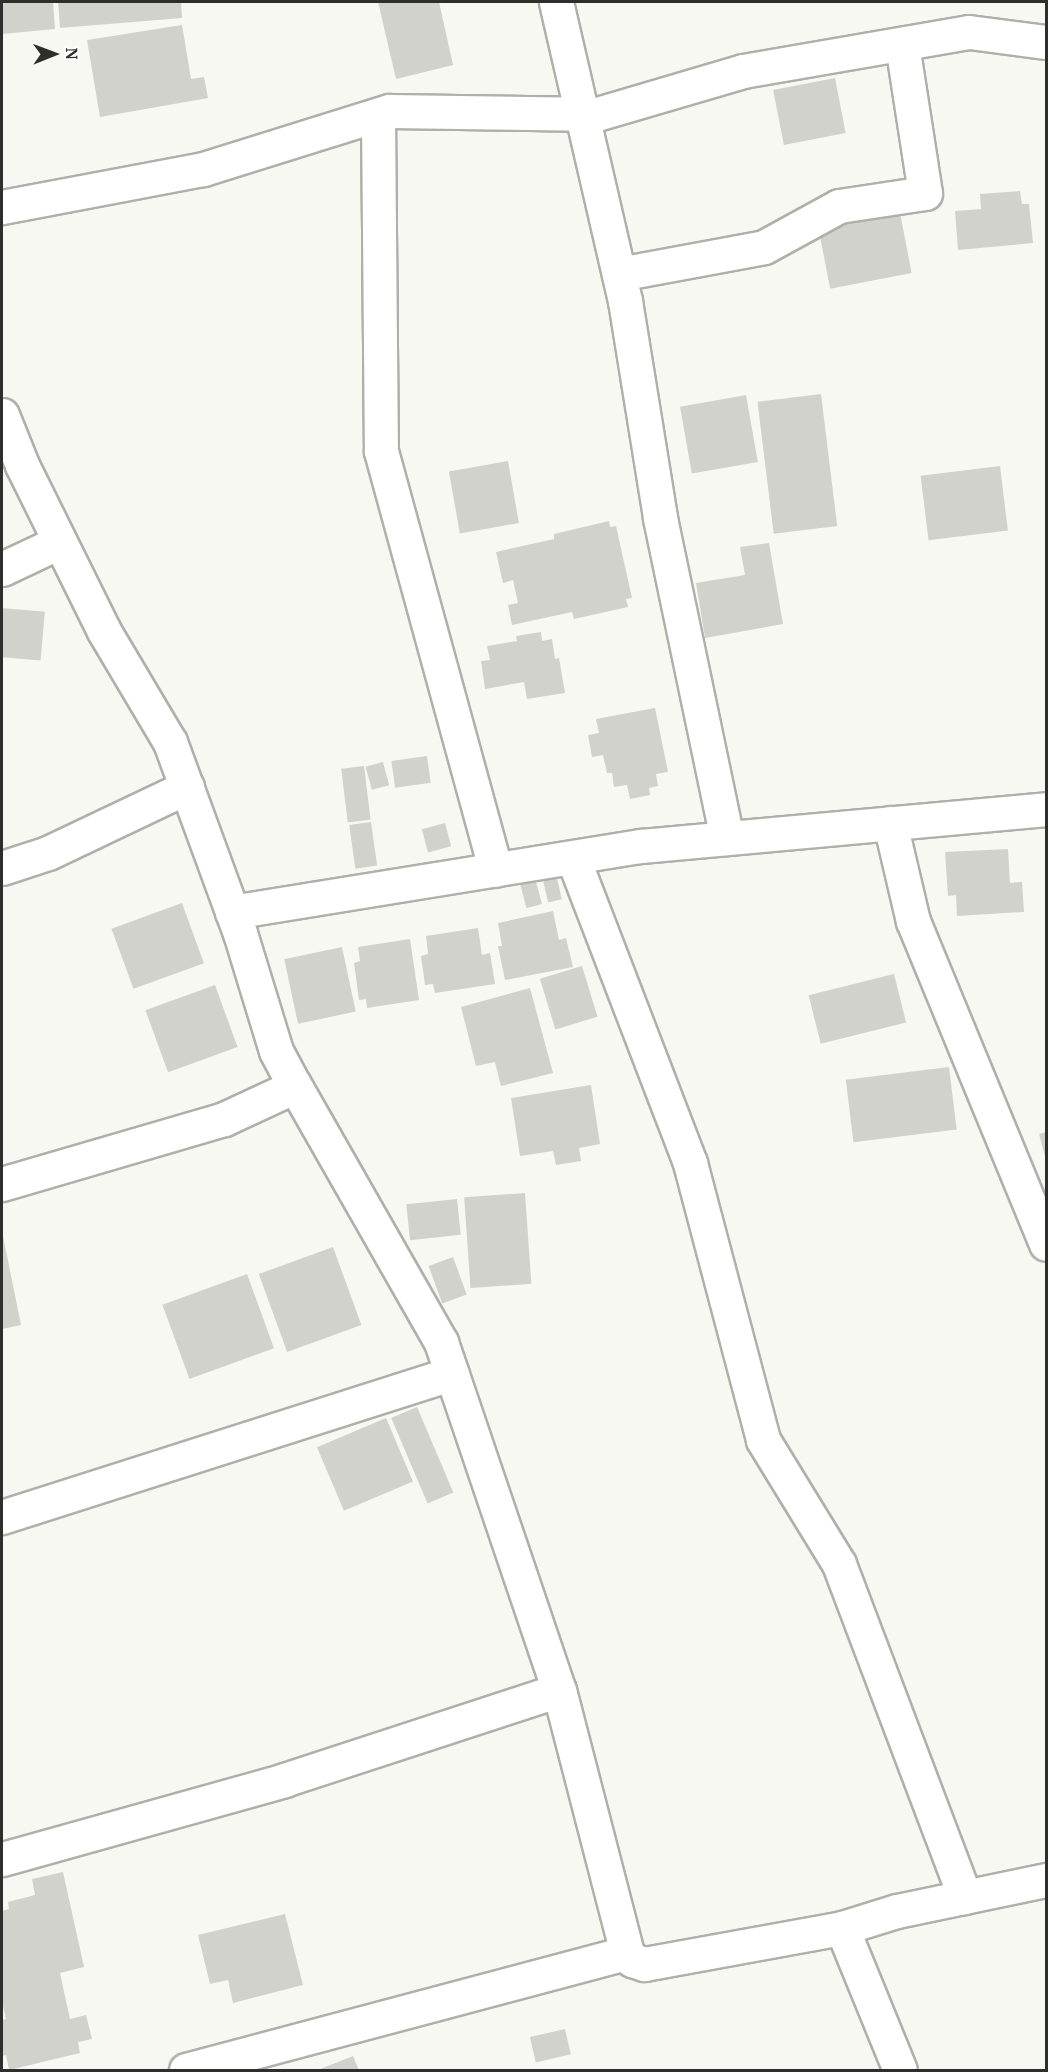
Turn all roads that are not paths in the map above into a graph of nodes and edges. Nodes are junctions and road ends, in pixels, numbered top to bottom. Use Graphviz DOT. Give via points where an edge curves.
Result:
graph roads {
  1 [pos="556,2"];
  2 [pos="1047,42"];
  3 [pos="902,44"];
  4 [pos="582,113"];
  5 [pos="378,115"];
  6 [pos="2,207"];
  7 [pos="619,274"];
  8 [pos="2,415"];
  9 [pos="59,542"];
  10 [pos="2,569"];
  11 [pos="187,787"];
  12 [pos="1047,809"];
  13 [pos="890,823"];
  14 [pos="727,838"];
  15 [pos="573,858"];
  16 [pos="2,868"];
  17 [pos="496,870"];
  18 [pos="232,912"];
  19 [pos="295,1086"];
  20 [pos="2,1185"];
  21 [pos="1047,1244"];
  22 [pos="452,1373"];
  23 [pos="2,1517"];
  24 [pos="559,1690"];
  25 [pos="2,1859"];
  26 [pos="1047,1880"];
  27 [pos="965,1897"];
  28 [pos="842,1928"];
  29 [pos="627,1953"];
  30 [pos="186,2070"];
  31 [pos="900,2070"];
  1 -- 4 [label="street"];
  2 -- 3 [label="street" via="969,32"];
  3 -- 4 [label="street" via="743,71 597,114"];
  3 -- 7 [label="street" via="926,193 839,206 764,247"];
  4 -- 5 [label="street" via="389,111"];
  4 -- 7 [label="street"];
  5 -- 6 [label="street" via="203,169"];
  5 -- 17 [label="street" via="381,452"];
  7 -- 14 [label="street" via="660,518"];
  8 -- 9 [label="street"];
  9 -- 10 [label="street"];
  9 -- 11 [label="street" via="104,631 170,742"];
  11 -- 16 [label="street" via="48,853"];
  11 -- 18 [label="street"];
  12 -- 13 [label="street"];
  13 -- 14 [label="street"];
  13 -- 21 [label="street" via="913,921"];
  14 -- 15 [label="street" via="641,846"];
  15 -- 17 [label="street"];
  15 -- 27 [label="street" via="690,1163 763,1440 839,1564"];
  17 -- 18 [label="street"];
  18 -- 19 [label="street" via="276,1051"];
  19 -- 20 [label="street" via="224,1119"];
  19 -- 22 [label="street" via="441,1342"];
  22 -- 23 [label="street"];
  22 -- 24 [label="street"];
  24 -- 25 [label="street" via="284,1780"];
  24 -- 29 [label="street"];
  26 -- 27 [label="street"];
  27 -- 28 [label="street" via="897,1911"];
  28 -- 29 [label="street" via="644,1964 632,1960"];
  28 -- 31 [label="street"];
  29 -- 30 [label="street"];
}
